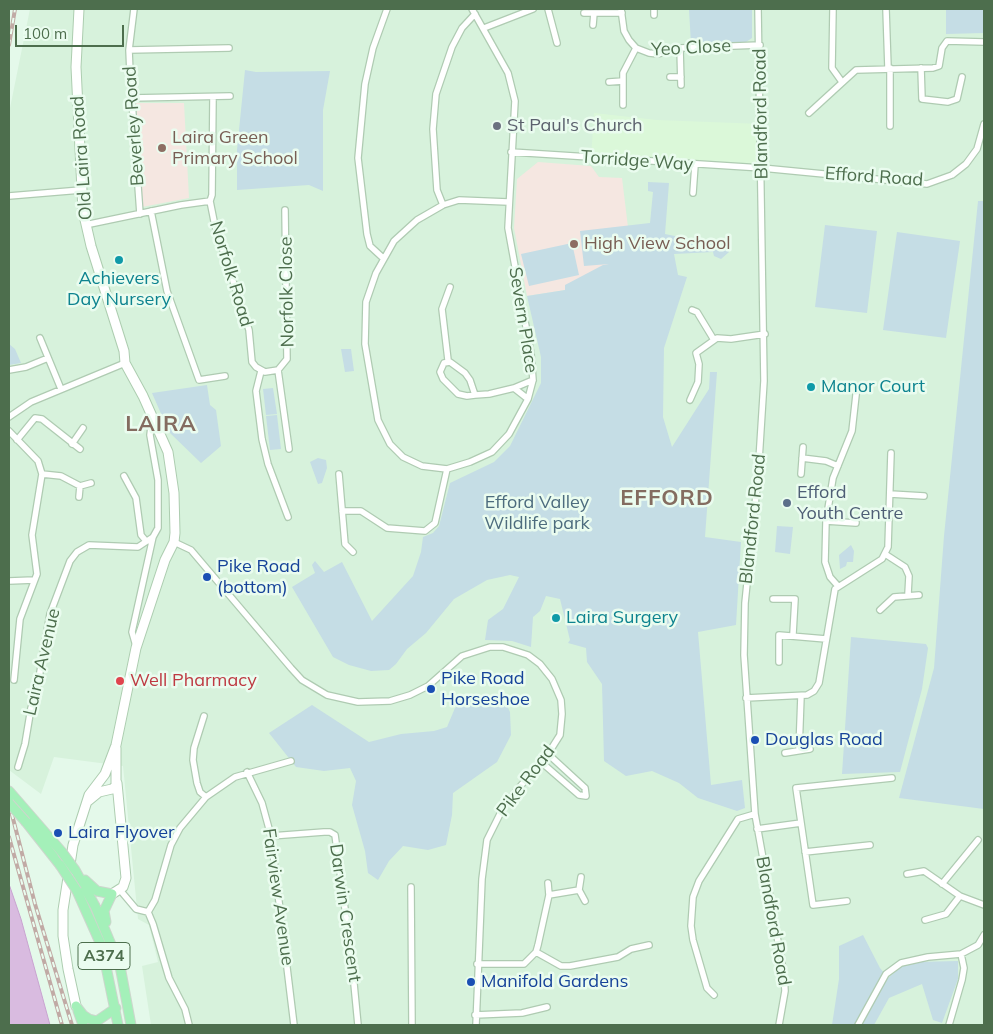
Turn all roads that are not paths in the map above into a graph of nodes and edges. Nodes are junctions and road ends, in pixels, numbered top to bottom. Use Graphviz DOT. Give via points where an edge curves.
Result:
graph roads {
  1 [pos="79,9"];
  2 [pos="134,9"];
  3 [pos="387,9"];
  4 [pos="533,9"];
  5 [pos="548,9"];
  6 [pos="758,9"];
  7 [pos="833,9"];
  8 [pos="886,9"];
  9 [pos="474,11"];
  10 [pos="621,11"];
  11 [pos="584,13"];
  12 [pos="594,13"];
  13 [pos="593,25"];
  14 [pos="484,28"];
  15 [pos="984,42"];
  16 [pos="557,43"];
  17 [pos="760,45"];
  18 [pos="229,48"];
  19 [pos="636,48"];
  20 [pos="680,48"];
  21 [pos="129,50"];
  22 [pos="889,68"];
  23 [pos="921,68"];
  24 [pos="670,77"];
  25 [pos="681,77"];
  26 [pos="962,77"];
  27 [pos="623,81"];
  28 [pos="609,82"];
  29 [pos="842,82"];
  30 [pos="681,85"];
  31 [pos="213,96"];
  32 [pos="230,96"];
  33 [pos="131,98"];
  34 [pos="623,105"];
  35 [pos="809,113"];
  36 [pos="984,124"];
  37 [pos="890,126"];
  38 [pos="511,152"];
  39 [pos="695,165"];
  40 [pos="762,168"];
  41 [pos="81,190"];
  42 [pos="693,193"];
  43 [pos="9,196"];
  44 [pos="210,201"];
  45 [pos="508,202"];
  46 [pos="443,205"];
  47 [pos="286,210"];
  48 [pos="151,211"];
  49 [pos="140,214"];
  50 [pos="85,225"];
  51 [pos="383,258"];
  52 [pos="450,287"];
  53 [pos="692,310"];
  54 [pos="765,334"];
  55 [pos="40,338"];
  56 [pos="714,340"];
  57 [pos="48,358"];
  58 [pos="448,360"];
  59 [pos="125,363"];
  60 [pos="9,370"];
  61 [pos="278,370"];
  62 [pos="261,371"];
  63 [pos="225,376"];
  64 [pos="533,380"];
  65 [pos="857,386"];
  66 [pos="514,388"];
  67 [pos="61,389"];
  68 [pos="475,396"];
  69 [pos="528,399"];
  70 [pos="690,400"];
  71 [pos="50,415"];
  72 [pos="152,416"];
  73 [pos="9,418"];
  74 [pos="45,422"];
  75 [pos="83,428"];
  76 [pos="9,431"];
  77 [pos="18,440"];
  78 [pos="72,444"];
  79 [pos="803,447"];
  80 [pos="80,449"];
  81 [pos="289,449"];
  82 [pos="891,453"];
  83 [pos="802,458"];
  84 [pos="838,466"];
  85 [pos="447,469"];
  86 [pos="42,474"];
  87 [pos="339,474"];
  88 [pos="801,474"];
  89 [pos="124,476"];
  90 [pos="90,483"];
  91 [pos="80,486"];
  92 [pos="890,494"];
  93 [pos="924,496"];
  94 [pos="79,497"];
  95 [pos="342,511"];
  96 [pos="288,517"];
  97 [pos="826,521"];
  98 [pos="856,523"];
  99 [pos="153,537"];
  100 [pos="146,541"];
  101 [pos="174,542"];
  102 [pos="352,552"];
  103 [pos="885,554"];
  104 [pos="9,580"];
  105 [pos="34,580"];
  106 [pos="838,586"];
  107 [pos="908,594"];
  108 [pos="919,595"];
  109 [pos="774,598"];
  110 [pos="880,610"];
  111 [pos="793,634"];
  112 [pos="826,639"];
  113 [pos="136,648"];
  114 [pos="779,662"];
  115 [pos="12,671"];
  116 [pos="14,680"];
  117 [pos="801,696"];
  118 [pos="746,698"];
  119 [pos="204,716"];
  120 [pos="116,745"];
  121 [pos="799,750"];
  122 [pos="810,750"];
  123 [pos="785,752"];
  124 [pos="548,754"];
  125 [pos="291,762"];
  126 [pos="541,762"];
  127 [pos="18,767"];
  128 [pos="247,772"];
  129 [pos="103,777"];
  130 [pos="892,778"];
  131 [pos="116,780"];
  132 [pos="108,790"];
  133 [pos="9,791"];
  134 [pos="206,797"];
  135 [pos="9,803"];
  136 [pos="86,804"];
  137 [pos="755,814"];
  138 [pos="118,816"];
  139 [pos="801,823"];
  140 [pos="757,829"];
  141 [pos="270,836"];
  142 [pos="978,840"];
  143 [pos="870,845"];
  144 [pos="804,852"];
  145 [pos="76,870"];
  146 [pos="908,874"];
  147 [pos="581,877"];
  148 [pos="548,883"];
  149 [pos="942,884"];
  150 [pos="411,887"];
  151 [pos="579,890"];
  152 [pos="116,892"];
  153 [pos="549,896"];
  154 [pos="960,896"];
  155 [pos="585,901"];
  156 [pos="847,901"];
  157 [pos="984,904"];
  158 [pos="148,912"];
  159 [pos="925,920"];
  160 [pos="984,935"];
  161 [pos="111,943"];
  162 [pos="649,944"];
  163 [pos="536,952"];
  164 [pos="961,954"];
  165 [pos="477,964"];
  166 [pos="714,995"];
  167 [pos="76,1006"];
  168 [pos="547,1007"];
  169 [pos="116,1008"];
  170 [pos="475,1015"];
  171 [pos="83,1025"];
  172 [pos="118,1025"];
  173 [pos="131,1025"];
  174 [pos="188,1025"];
  175 [pos="294,1025"];
  176 [pos="358,1025"];
  177 [pos="412,1025"];
  178 [pos="476,1025"];
  179 [pos="779,1025"];
  180 [pos="858,1025"];
  181 [pos="949,1025"];
  1 -- 41 [label="main road, Old Laira Road" via="76,67"];
  2 -- 21 [label="street, Beverley Road"];
  3 -- 51 [label="street" via="365,84 358,158 370,246"];
  4 -- 14 [label="street"];
  5 -- 16 [label="street"];
  6 -- 17 [label="street, Blandford Road"];
  7 -- 29 [label="street" via="832,68"];
  8 -- 22 [label="street"];
  9 -- 14 [label="street, Severn Place"];
  9 -- 46 [label="street" via="452,47 436,94 433,129 437,190"];
  10 -- 12 [label="street"];
  10 -- 19 [label="street, Yeo Close" via="624,31"];
  11 -- 12 [label="street"];
  12 -- 13 [label="street"];
  14 -- 38 [label="street, Severn Place" via="508,73 512,88 515,108"];
  15 -- 23 [label="street" via="947,41 942,48 939,66"];
  17 -- 20 [label="street, Yeo Close"];
  17 -- 40 [label="street, Blandford Road"];
  18 -- 21 [label="street"];
  19 -- 20 [label="street, Yeo Close" via="658,54"];
  19 -- 27 [label="street" via="623,73"];
  20 -- 25 [label="street"];
  21 -- 33 [label="street, Beverley Road"];
  22 -- 23 [label="street"];
  22 -- 29 [label="street" via="856,70"];
  22 -- 37 [label="street"];
  23 -- 26 [label="street" via="922,99 948,102 957,99"];
  24 -- 25 [label="street"];
  25 -- 30 [label="street"];
  27 -- 28 [label="street"];
  27 -- 34 [label="street"];
  29 -- 35 [label="street"];
  31 -- 32 [label="street"];
  31 -- 33 [label="street"];
  31 -- 44 [label="street, Norfolk Road"];
  33 -- 49 [label="street, Beverley Road"];
  36 -- 40 [label="street, Efford Road" via="977,149 966,164 952,175 927,184"];
  38 -- 39 [label="street, Torridge Way"];
  38 -- 45 [label="street, Severn Place"];
  39 -- 40 [label="street, Torridge Way"];
  39 -- 42 [label="street"];
  40 -- 54 [label="street, Blandford Road"];
  41 -- 43 [label="street"];
  41 -- 50 [label="main road, Old Laira Road"];
  44 -- 48 [label="street"];
  44 -- 62 [label="street, Norfolk Road" via="217,233 249,330 252,362"];
  45 -- 46 [label="street, Severn Place" via="471,200"];
  45 -- 64 [label="street, Severn Place" via="509,243 532,354"];
  46 -- 51 [label="street, Severn Place" via="417,220 394,241"];
  47 -- 61 [label="street, Norfolk Close" via="287,359"];
  48 -- 49 [label="street"];
  48 -- 63 [label="street" via="167,290 199,380"];
  49 -- 50 [label="street"];
  50 -- 59 [label="main road, Old Laira Road" via="123,347"];
  51 -- 85 [label="street, Severn Place" via="366,302 364,326 366,359 378,420 390,444 403,457 422,466"];
  52 -- 58 [label="street" via="442,309"];
  53 -- 56 [label="street" via="697,312"];
  54 -- 56 [label="street"];
  54 -- 118 [label="street, Blandford Road" via="763,418 744,603"];
  55 -- 57 [label="street"];
  56 -- 70 [label="street" via="696,353 698,382"];
  57 -- 60 [label="street"];
  57 -- 67 [label="street"];
  58 -- 68 [label="street" via="470,380"];
  58 -- 68 [label="street" via="440,372 447,386 458,394"];
  59 -- 67 [label="street"];
  59 -- 72 [label="main road, Old Laira Road"];
  61 -- 62 [label="street"];
  61 -- 81 [label="street"];
  62 -- 96 [label="street" via="256,391 262,439"];
  64 -- 66 [label="street"];
  64 -- 69 [label="street, Severn Place"];
  65 -- 84 [label="street" via="852,432"];
  66 -- 68 [label="street"];
  66 -- 69 [label="street"];
  67 -- 73 [label="street" via="32,402"];
  69 -- 85 [label="street, Severn Place" via="507,437 492,452"];
  71 -- 74 [label="street"];
  72 -- 99 [label="street, Old Laira Road" via="150,435 159,506 158,528"];
  72 -- 101 [label="main road, Old Laira Road" via="165,442 170,462"];
  74 -- 77 [label="street" via="35,418"];
  74 -- 78 [label="street"];
  75 -- 78 [label="street"];
  76 -- 77 [label="street"];
  77 -- 86 [label="street" via="38,461"];
  78 -- 80 [label="street"];
  79 -- 83 [label="street"];
  82 -- 92 [label="street"];
  83 -- 84 [label="street"];
  83 -- 88 [label="street"];
  84 -- 97 [label="street" via="831,486"];
  85 -- 95 [label="street" via="435,523 425,532 387,528 361,511"];
  86 -- 91 [label="street" via="61,476"];
  86 -- 105 [label="street" via="32,535 37,574"];
  87 -- 95 [label="street"];
  89 -- 100 [label="street" via="136,498 142,535"];
  90 -- 91 [label="street"];
  91 -- 94 [label="street"];
  92 -- 93 [label="street"];
  92 -- 103 [label="street"];
  95 -- 102 [label="street" via="345,544"];
  97 -- 98 [label="street"];
  97 -- 106 [label="street" via="825,562 830,577"];
  99 -- 100 [label="street, Laira Avenue"];
  99 -- 113 [label="street, Old Laira Road" via="132,632"];
  100 -- 127 [label="street, Laira Avenue" via="138,547 89,545 70,561 50,614 36,695"];
  101 -- 113 [label="main road, Old Laira Road"];
  101 -- 124 [label="street, Pike Road" via="191,550 302,680 327,694 358,702 390,701 428,686 462,656 477,650 503,647 528,656 548,672 561,700 560,735"];
  103 -- 106 [label="street"];
  103 -- 107 [label="street" via="905,567 909,576"];
  104 -- 105 [label="street"];
  105 -- 115 [label="street" via="20,619"];
  106 -- 112 [label="street" via="832,594"];
  107 -- 108 [label="street"];
  107 -- 110 [label="street" via="894,597"];
  109 -- 111 [label="street" via="795,600"];
  111 -- 112 [label="street"];
  111 -- 114 [label="street" via="779,635"];
  112 -- 117 [label="street" via="818,683 814,690"];
  113 -- 120 [label="main road, Old Laira Road"];
  115 -- 116 [label="street"];
  117 -- 118 [label="street"];
  117 -- 121 [label="street"];
  118 -- 137 [label="street, Blandford Road"];
  119 -- 134 [label="street" via="193,760 200,792"];
  120 -- 129 [label="main road, Old Laira Road"];
  120 -- 131 [label="main road, Old Laira Road"];
  121 -- 122 [label="street"];
  121 -- 123 [label="street"];
  124 -- 126 [label="street, Pike Road"];
  124 -- 126 [label="street" via="585,788 586,796 579,795"];
  125 -- 128 [label="street"];
  126 -- 165 [label="street, Pike Road" via="505,804 487,840"];
  128 -- 134 [label="street"];
  128 -- 141 [label="street, Fairview Avenue" via="262,803"];
  129 -- 131 [label="main road" via="111,773"];
  129 -- 132 [label="main road, Old Laira Road"];
  129 -- 136 [label="main road, Old Laira Road" via="93,788"];
  130 -- 139 [label="street" via="796,788"];
  131 -- 132 [label="main road"];
  131 -- 138 [label="main road, Old Laira Road" via="120,791"];
  132 -- 136 [label="main road" via="99,792"];
  132 -- 138 [label="main road, Old Laira Road"];
  133 -- 145 [label="main road, A374, bridge"];
  134 -- 158 [label="street" via="170,845 156,900"];
  135 -- 169 [label="main road, A374, bridge" via="60,864 77,891 102,947"];
  136 -- 167 [label="main road, Old Laira Road" via="73,845 63,910 68,969"];
  137 -- 140 [label="street, Blandford Road"];
  137 -- 166 [label="street" via="738,820 698,880 693,897 693,940 706,988"];
  138 -- 152 [label="main road, Old Laira Road" via="126,874 125,884"];
  139 -- 140 [label="street"];
  139 -- 144 [label="street"];
  140 -- 179 [label="street, Blandford Road" via="784,975 785,991"];
  141 -- 175 [label="street, Fairview Avenue"];
  141 -- 176 [label="street, Darwin Crescent" via="324,832 334,835"];
  142 -- 149 [label="street"];
  143 -- 144 [label="street"];
  144 -- 156 [label="street" via="813,905"];
  145 -- 152 [label="main road" via="97,891"];
  145 -- 161 [label="main road, A374"];
  146 -- 149 [label="street" via="924,871"];
  147 -- 151 [label="street"];
  148 -- 153 [label="street"];
  149 -- 154 [label="street"];
  150 -- 177 [label="street"];
  151 -- 153 [label="street"];
  151 -- 155 [label="street"];
  152 -- 158 [label="street" via="136,909"];
  152 -- 161 [label="main road" via="104,912"];
  153 -- 163 [label="street"];
  154 -- 157 [label="street"];
  154 -- 159 [label="street" via="946,914"];
  158 -- 174 [label="street" via="169,978 186,1009"];
  160 -- 164 [label="street" via="978,945"];
  161 -- 173 [label="main road, A374" via="126,989"];
  162 -- 163 [label="street" via="618,957 570,966 561,966"];
  163 -- 165 [label="street" via="524,964 517,966"];
  164 -- 180 [label="street" via="928,956 901,963 886,974"];
  164 -- 181 [label="street" via="962,980"];
  165 -- 170 [label="street, Pike Road"];
  167 -- 169 [label="main road" via="83,1015 97,1021"];
  167 -- 171 [label="main road"];
  168 -- 170 [label="street" via="522,1013"];
  169 -- 172 [label="main road, A374"];
  170 -- 178 [label="street, Pike Road"];
}
